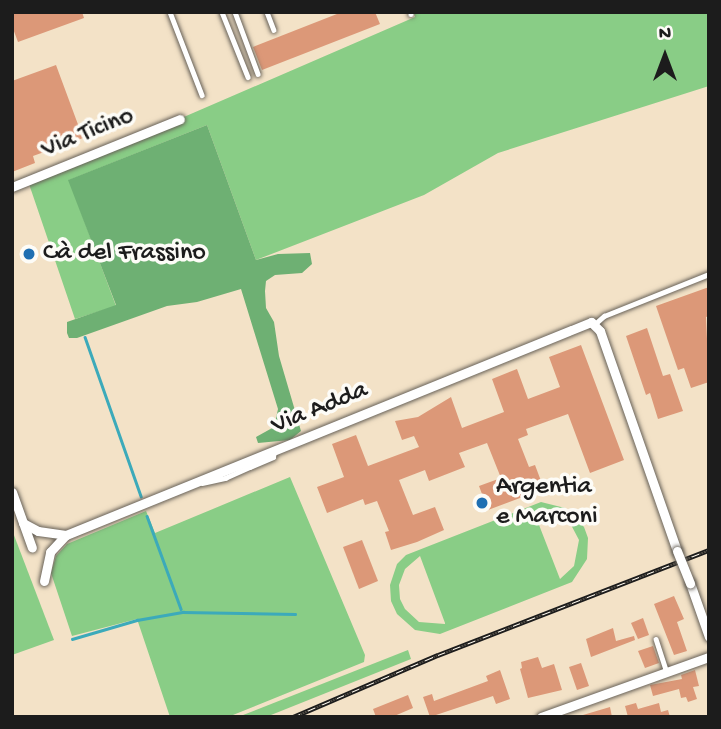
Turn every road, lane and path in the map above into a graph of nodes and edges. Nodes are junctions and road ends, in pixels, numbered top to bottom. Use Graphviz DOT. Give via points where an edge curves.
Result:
graph roads {
  1 [pos="170,12"];
  2 [pos="222,12"];
  3 [pos="235,12"];
  4 [pos="267,12"];
  5 [pos="274,30"];
  6 [pos="258,74"];
  7 [pos="248,77"];
  8 [pos="202,94"];
  9 [pos="180,119"];
  10 [pos="12,187"];
  11 [pos="709,274"];
  12 [pos="593,323"];
  13 [pos="12,492"];
  14 [pos="23,523"];
  15 [pos="46,533"];
  16 [pos="66,535"];
  17 [pos="54,545"];
  18 [pos="32,548"];
  19 [pos="44,581"];
  20 [pos="709,637"];
  21 [pos="656,639"];
  22 [pos="709,657"];
  23 [pos="667,673"];
  24 [pos="566,712"];
  25 [pos="541,717"];
  1 -- 8 [label="lane"];
  2 -- 7 [label="lane"];
  3 -- 6 [label="lane"];
  4 -- 5 [label="lane"];
  9 -- 10 [label="street, Via Ticino"];
  11 -- 12 [label="lane, Via Adda"];
  12 -- 16 [label="street, Via Adda"];
  12 -- 20 [label="street, bridge" via="600,331"];
  13 -- 14 [label="street"];
  14 -- 15 [label="street, Via Adda"];
  14 -- 18 [label="street"];
  15 -- 16 [label="street, Via Adda"];
  15 -- 18 [label="street"];
  16 -- 17 [label="street, Via Adda"];
  17 -- 18 [label="street"];
  17 -- 19 [label="street"];
  21 -- 23 [label="lane"];
  22 -- 23 [label="street"];
  23 -- 24 [label="street"];
  24 -- 25 [label="street"];
}
